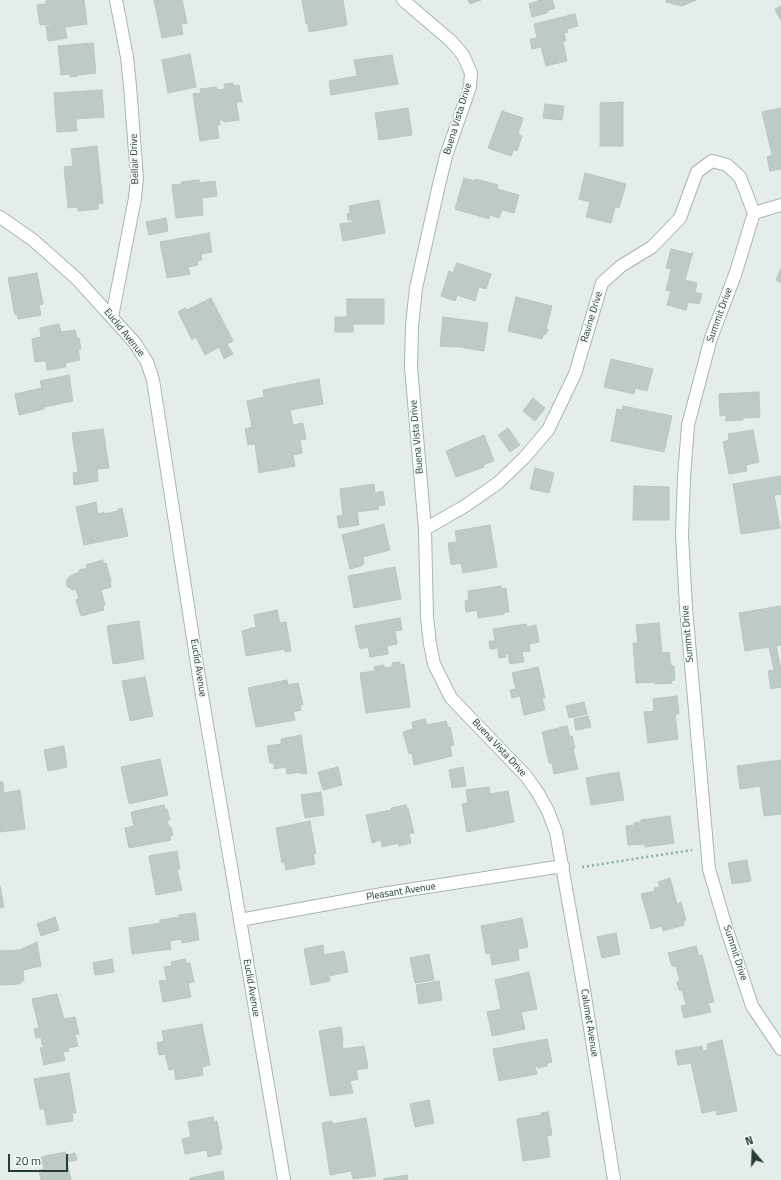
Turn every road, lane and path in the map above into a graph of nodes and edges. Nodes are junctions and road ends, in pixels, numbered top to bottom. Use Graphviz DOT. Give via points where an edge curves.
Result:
graph roads {
  1 [pos="116,0"];
  2 [pos="403,0"];
  3 [pos="781,205"];
  4 [pos="754,214"];
  5 [pos="0,217"];
  6 [pos="112,317"];
  7 [pos="425,529"];
  8 [pos="687,851"];
  9 [pos="563,866"];
  10 [pos="582,867"];
  11 [pos="240,920"];
  12 [pos="781,1050"];
  13 [pos="284,1180"];
  14 [pos="614,1180"];
  1 -- 6 [label="street, Bellair Drive" via="129,79 137,178"];
  2 -- 7 [label="street, Buena Vista Drive" via="463,54 471,74 470,87 446,156 438,189 416,288 412,326 411,367"];
  3 -- 4 [label="street"];
  4 -- 7 [label="street, Ravine Drive" via="740,177 727,165 712,161 697,172 680,218 652,247 621,266 602,283 575,374 548,430 498,483"];
  4 -- 12 [label="street, Summit Drive" via="735,275 711,338 688,425 682,535 708,869 752,1006"];
  5 -- 6 [label="street, Euclid Avenue" via="33,240 77,279"];
  6 -- 11 [label="street, Euclid Avenue" via="147,362 153,380"];
  7 -- 9 [label="street, Buena Vista Drive" via="428,618 434,664 451,698 515,764 538,793 556,832"];
  8 -- 10 [label="path"];
  9 -- 11 [label="street, Pleasant Avenue" via="388,893"];
  9 -- 14 [label="street, Calumet Avenue"];
  11 -- 13 [label="street, Euclid Avenue"];
}
